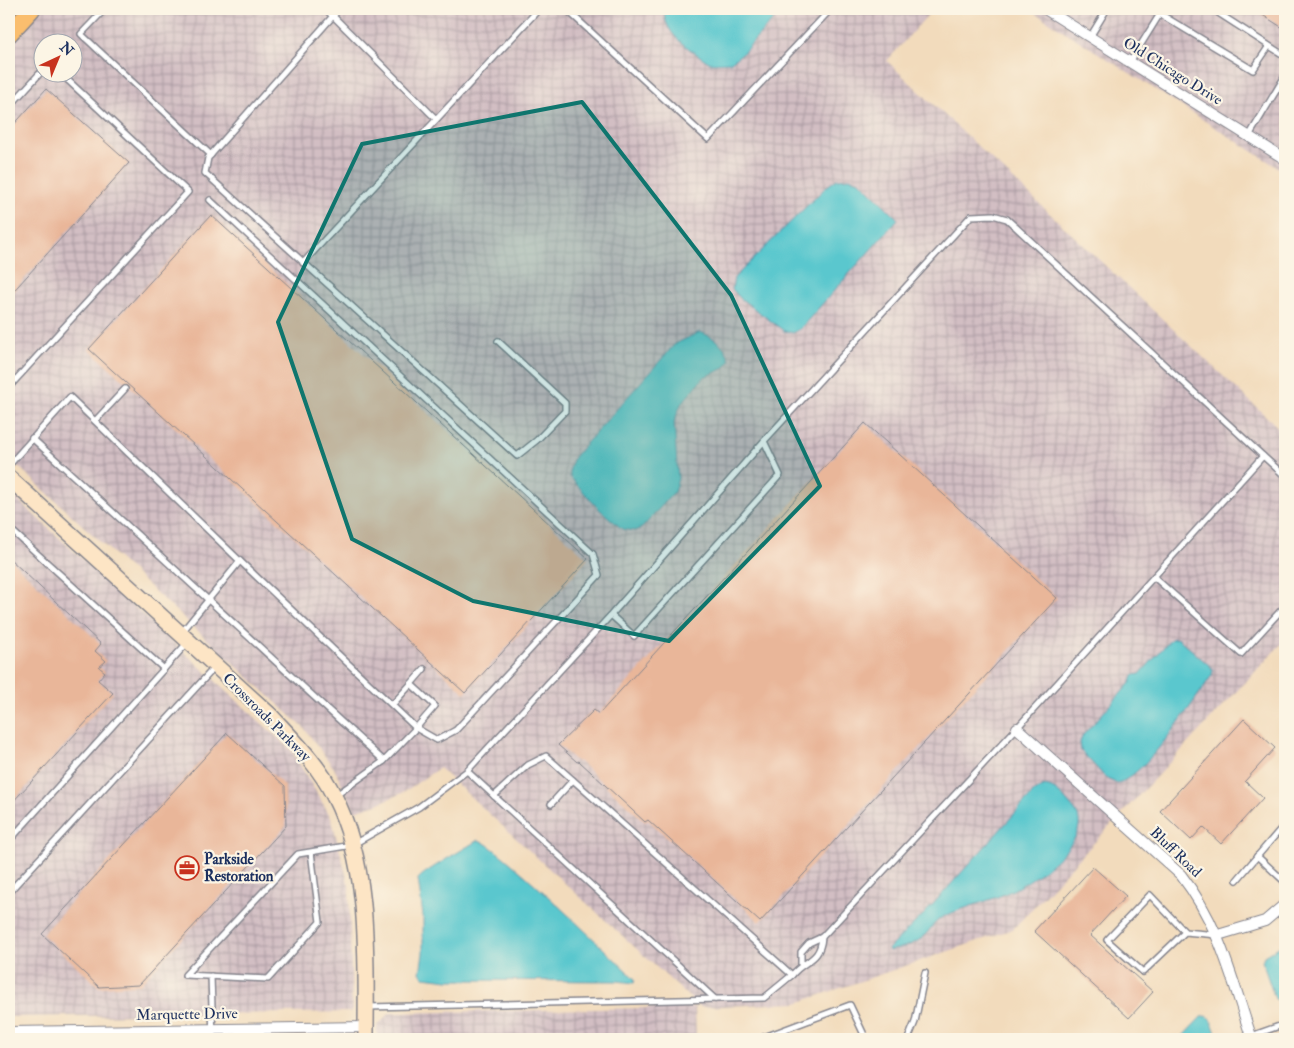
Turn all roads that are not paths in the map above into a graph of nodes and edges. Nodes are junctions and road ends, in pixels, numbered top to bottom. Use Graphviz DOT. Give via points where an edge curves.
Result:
graph roads {
  1 [pos="32,9"];
  2 [pos="104,9"];
  3 [pos="325,9"];
  4 [pos="339,9"];
  5 [pos="539,9"];
  6 [pos="566,9"];
  7 [pos="831,9"];
  8 [pos="1045,9"];
  9 [pos="1107,9"];
  10 [pos="1212,9"];
  11 [pos="1161,11"];
  12 [pos="333,16"];
  13 [pos="9,34"];
  14 [pos="1090,37"];
  15 [pos="1269,46"];
  16 [pos="1285,56"];
  17 [pos="1130,62"];
  18 [pos="1285,76"];
  19 [pos="32,82"];
  20 [pos="70,82"];
  21 [pos="9,107"];
  22 [pos="436,119"];
  23 [pos="1249,136"];
  24 [pos="211,154"];
  25 [pos="1285,159"];
  26 [pos="210,200"];
  27 [pos="304,263"];
  28 [pos="498,341"];
  29 [pos="9,387"];
  30 [pos="125,389"];
  31 [pos="95,421"];
  32 [pos="32,438"];
  33 [pos="764,441"];
  34 [pos="1263,456"];
  35 [pos="9,465"];
  36 [pos="1285,476"];
  37 [pos="9,480"];
  38 [pos="9,528"];
  39 [pos="240,560"];
  40 [pos="1154,578"];
  41 [pos="209,600"];
  42 [pos="1285,606"];
  43 [pos="611,615"];
  44 [pos="184,638"];
  45 [pos="216,666"];
  46 [pos="164,669"];
  47 [pos="424,670"];
  48 [pos="411,684"];
  49 [pos="392,705"];
  50 [pos="416,728"];
  51 [pos="1017,728"];
  52 [pos="384,761"];
  53 [pos="467,771"];
  54 [pos="573,780"];
  55 [pos="494,796"];
  56 [pos="335,797"];
  57 [pos="551,804"];
  58 [pos="1285,824"];
  59 [pos="9,841"];
  60 [pos="352,845"];
  61 [pos="312,852"];
  62 [pos="1257,856"];
  63 [pos="1237,880"];
  64 [pos="1285,882"];
  65 [pos="9,892"];
  66 [pos="1285,904"];
  67 [pos="1185,932"];
  68 [pos="1218,935"];
  69 [pos="822,937"];
  70 [pos="801,964"];
  71 [pos="925,973"];
  72 [pos="792,975"];
  73 [pos="212,976"];
  74 [pos="715,999"];
  75 [pos="365,1007"];
  76 [pos="1285,1024"];
  77 [pos="213,1028"];
  78 [pos="9,1032"];
  79 [pos="366,1033"];
  80 [pos="170,1034"];
  81 [pos="1251,1038"];
  82 [pos="213,1039"];
  83 [pos="759,1039"];
  84 [pos="866,1039"];
  85 [pos="908,1039"];
  1 -- 13 [label="main road"];
  2 -- 24 [label="lane" via="81,34"];
  3 -- 12 [label="lane"];
  4 -- 12 [label="lane"];
  5 -- 22 [label="lane"];
  6 -- 7 [label="lane" via="708,139"];
  8 -- 14 [label="street, Old Chicago Drive"];
  9 -- 14 [label="lane"];
  10 -- 15 [label="lane"];
  11 -- 15 [label="lane" via="1253,70"];
  11 -- 17 [label="lane"];
  12 -- 22 [label="lane"];
  12 -- 24 [label="lane"];
  14 -- 17 [label="street, Old Chicago Drive"];
  15 -- 16 [label="lane"];
  17 -- 23 [label="street, Old Chicago Drive"];
  18 -- 23 [label="lane"];
  19 -- 21 [label="lane"];
  20 -- 29 [label="lane" via="188,192"];
  22 -- 27 [label="lane"];
  23 -- 25 [label="street, Old Chicago Drive"];
  24 -- 27 [label="lane" via="205,173"];
  26 -- 50 [label="lane" via="593,554 599,575 456,730 437,740"];
  27 -- 28 [label="lane" via="516,456 537,440 565,410 565,403"];
  30 -- 31 [label="lane"];
  31 -- 32 [label="lane" via="70,397"];
  31 -- 39 [label="lane"];
  32 -- 35 [label="lane"];
  32 -- 41 [label="lane"];
  33 -- 34 [label="lane" via="970,216 993,215 1007,219"];
  33 -- 43 [label="lane"];
  33 -- 43 [label="lane" via="780,475 634,636"];
  34 -- 36 [label="lane"];
  34 -- 40 [label="lane"];
  37 -- 44 [label="street, Crossroads Parkway"];
  38 -- 46 [label="lane"];
  39 -- 41 [label="lane"];
  39 -- 49 [label="lane"];
  40 -- 42 [label="lane" via="1241,654"];
  40 -- 51 [label="lane"];
  41 -- 44 [label="lane"];
  41 -- 52 [label="lane"];
  43 -- 53 [label="lane"];
  44 -- 45 [label="street, Crossroads Parkway"];
  44 -- 46 [label="lane"];
  45 -- 56 [label="street, Crossroads Parkway" via="309,757"];
  45 -- 65 [label="lane"];
  46 -- 59 [label="lane"];
  47 -- 48 [label="lane"];
  48 -- 49 [label="lane"];
  48 -- 50 [label="lane" via="435,706"];
  49 -- 50 [label="lane"];
  50 -- 52 [label="lane"];
  51 -- 68 [label="street, Bluff Road" via="1181,875 1199,899"];
  51 -- 69 [label="lane"];
  52 -- 56 [label="lane"];
  53 -- 55 [label="lane"];
  53 -- 60 [label="lane" via="419,807"];
  54 -- 55 [label="lane" via="546,756 528,765"];
  54 -- 57 [label="lane"];
  54 -- 72 [label="lane"];
  55 -- 74 [label="lane"];
  56 -- 60 [label="street, Crossroads Parkway"];
  58 -- 62 [label="lane"];
  60 -- 61 [label="lane"];
  60 -- 75 [label="street, Crossroads Parkway" via="364,902"];
  61 -- 73 [label="lane" via="320,922 268,979"];
  61 -- 73 [label="lane" via="298,854 185,975"];
  62 -- 63 [label="lane"];
  62 -- 64 [label="lane"];
  66 -- 68 [label="street" via="1266,920"];
  67 -- 67 [label="lane" via="1150,895 1107,940 1143,972"];
  67 -- 68 [label="lane"];
  68 -- 81 [label="street, Bluff Road"];
  69 -- 70 [label="lane" via="801,952"];
  69 -- 70 [label="lane" via="821,950 812,960"];
  70 -- 72 [label="lane"];
  71 -- 85 [label="lane" via="915,1022"];
  72 -- 74 [label="lane" via="764,998"];
  73 -- 77 [label="lane"];
  74 -- 75 [label="lane"];
  75 -- 79 [label="street, Crossroads Parkway"];
  76 -- 81 [label="lane"];
  77 -- 79 [label="street, Marquette Drive"];
  77 -- 80 [label="street, Marquette Drive"];
  77 -- 82 [label="lane"];
  78 -- 80 [label="street, Marquette Drive"];
  83 -- 84 [label="lane" via="850,1005"];
}
